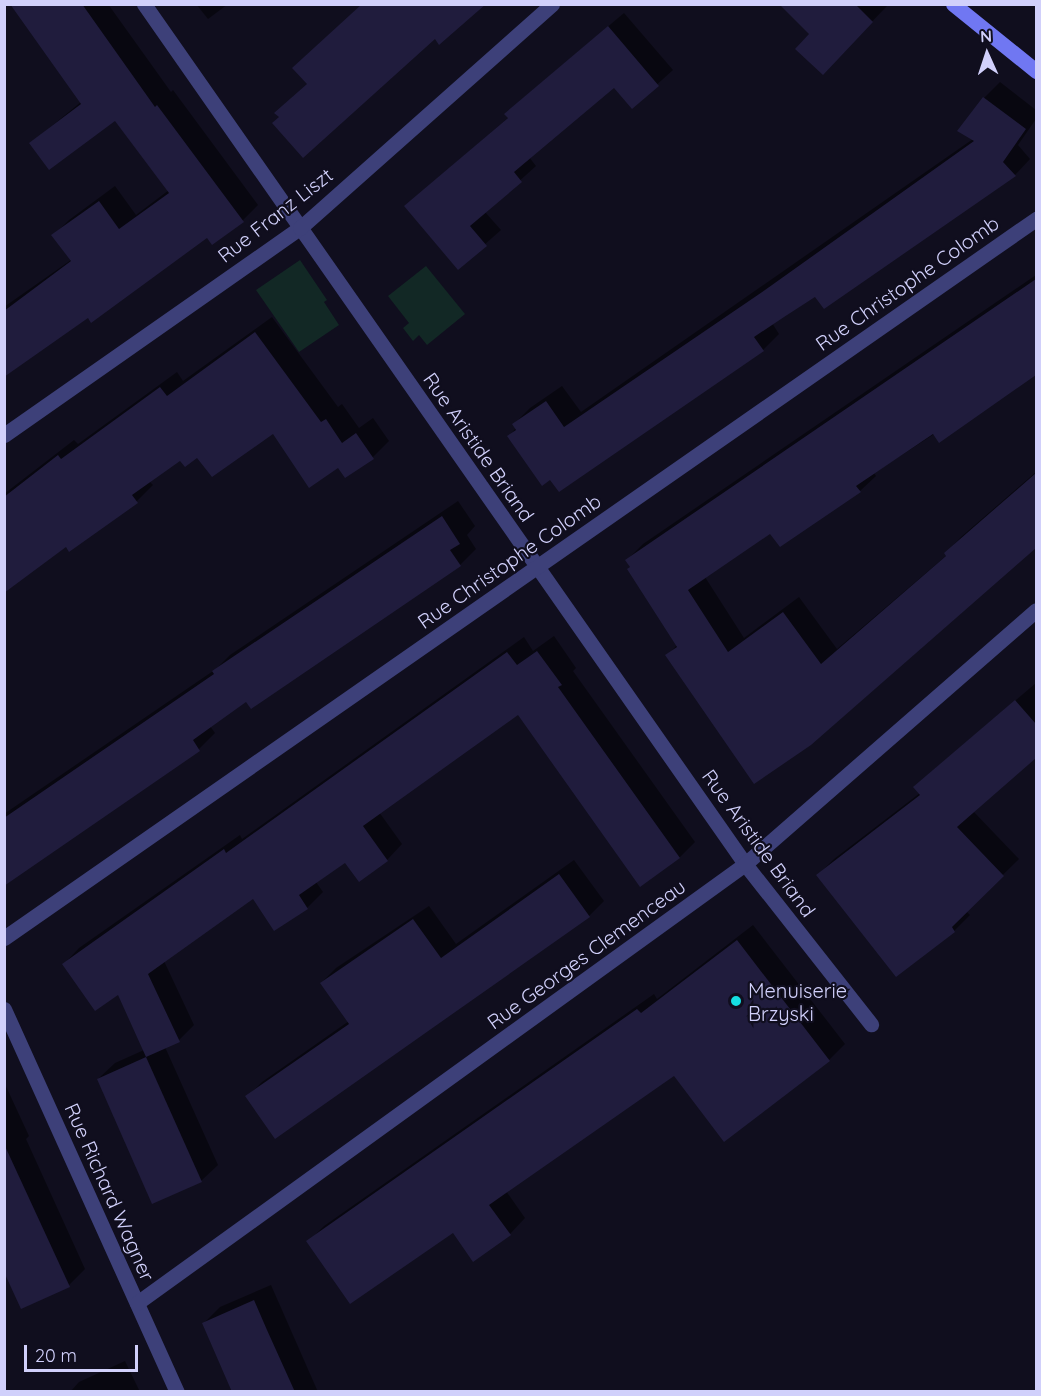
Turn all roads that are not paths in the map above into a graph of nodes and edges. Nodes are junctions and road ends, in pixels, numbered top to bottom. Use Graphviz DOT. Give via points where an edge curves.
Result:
graph roads {
  1 [pos="144,4"];
  2 [pos="552,4"];
  3 [pos="953,4"];
  4 [pos="1036,71"];
  5 [pos="1036,219"];
  6 [pos="300,228"];
  7 [pos="4,435"];
  8 [pos="537,567"];
  9 [pos="1036,610"];
  10 [pos="745,864"];
  11 [pos="4,938"];
  12 [pos="4,1009"];
  13 [pos="871,1024"];
  14 [pos="137,1303"];
  15 [pos="177,1392"];
  1 -- 6 [label="street, Rue Aristide Briand"];
  2 -- 6 [label="street, Rue Franz Liszt"];
  3 -- 4 [label="street"];
  5 -- 8 [label="street, Rue Christophe Colomb"];
  6 -- 7 [label="street, Rue Franz Liszt"];
  6 -- 8 [label="street, Rue Aristide Briand"];
  8 -- 10 [label="street, Rue Aristide Briand"];
  8 -- 11 [label="street, Rue Christophe Colomb"];
  9 -- 10 [label="street, Rue Georges Clemenceau"];
  10 -- 13 [label="street, Rue Aristide Briand"];
  10 -- 14 [label="street, Rue Georges Clemenceau"];
  12 -- 14 [label="street, Rue Richard Wagner"];
  14 -- 15 [label="street, Rue Richard Wagner"];
}
